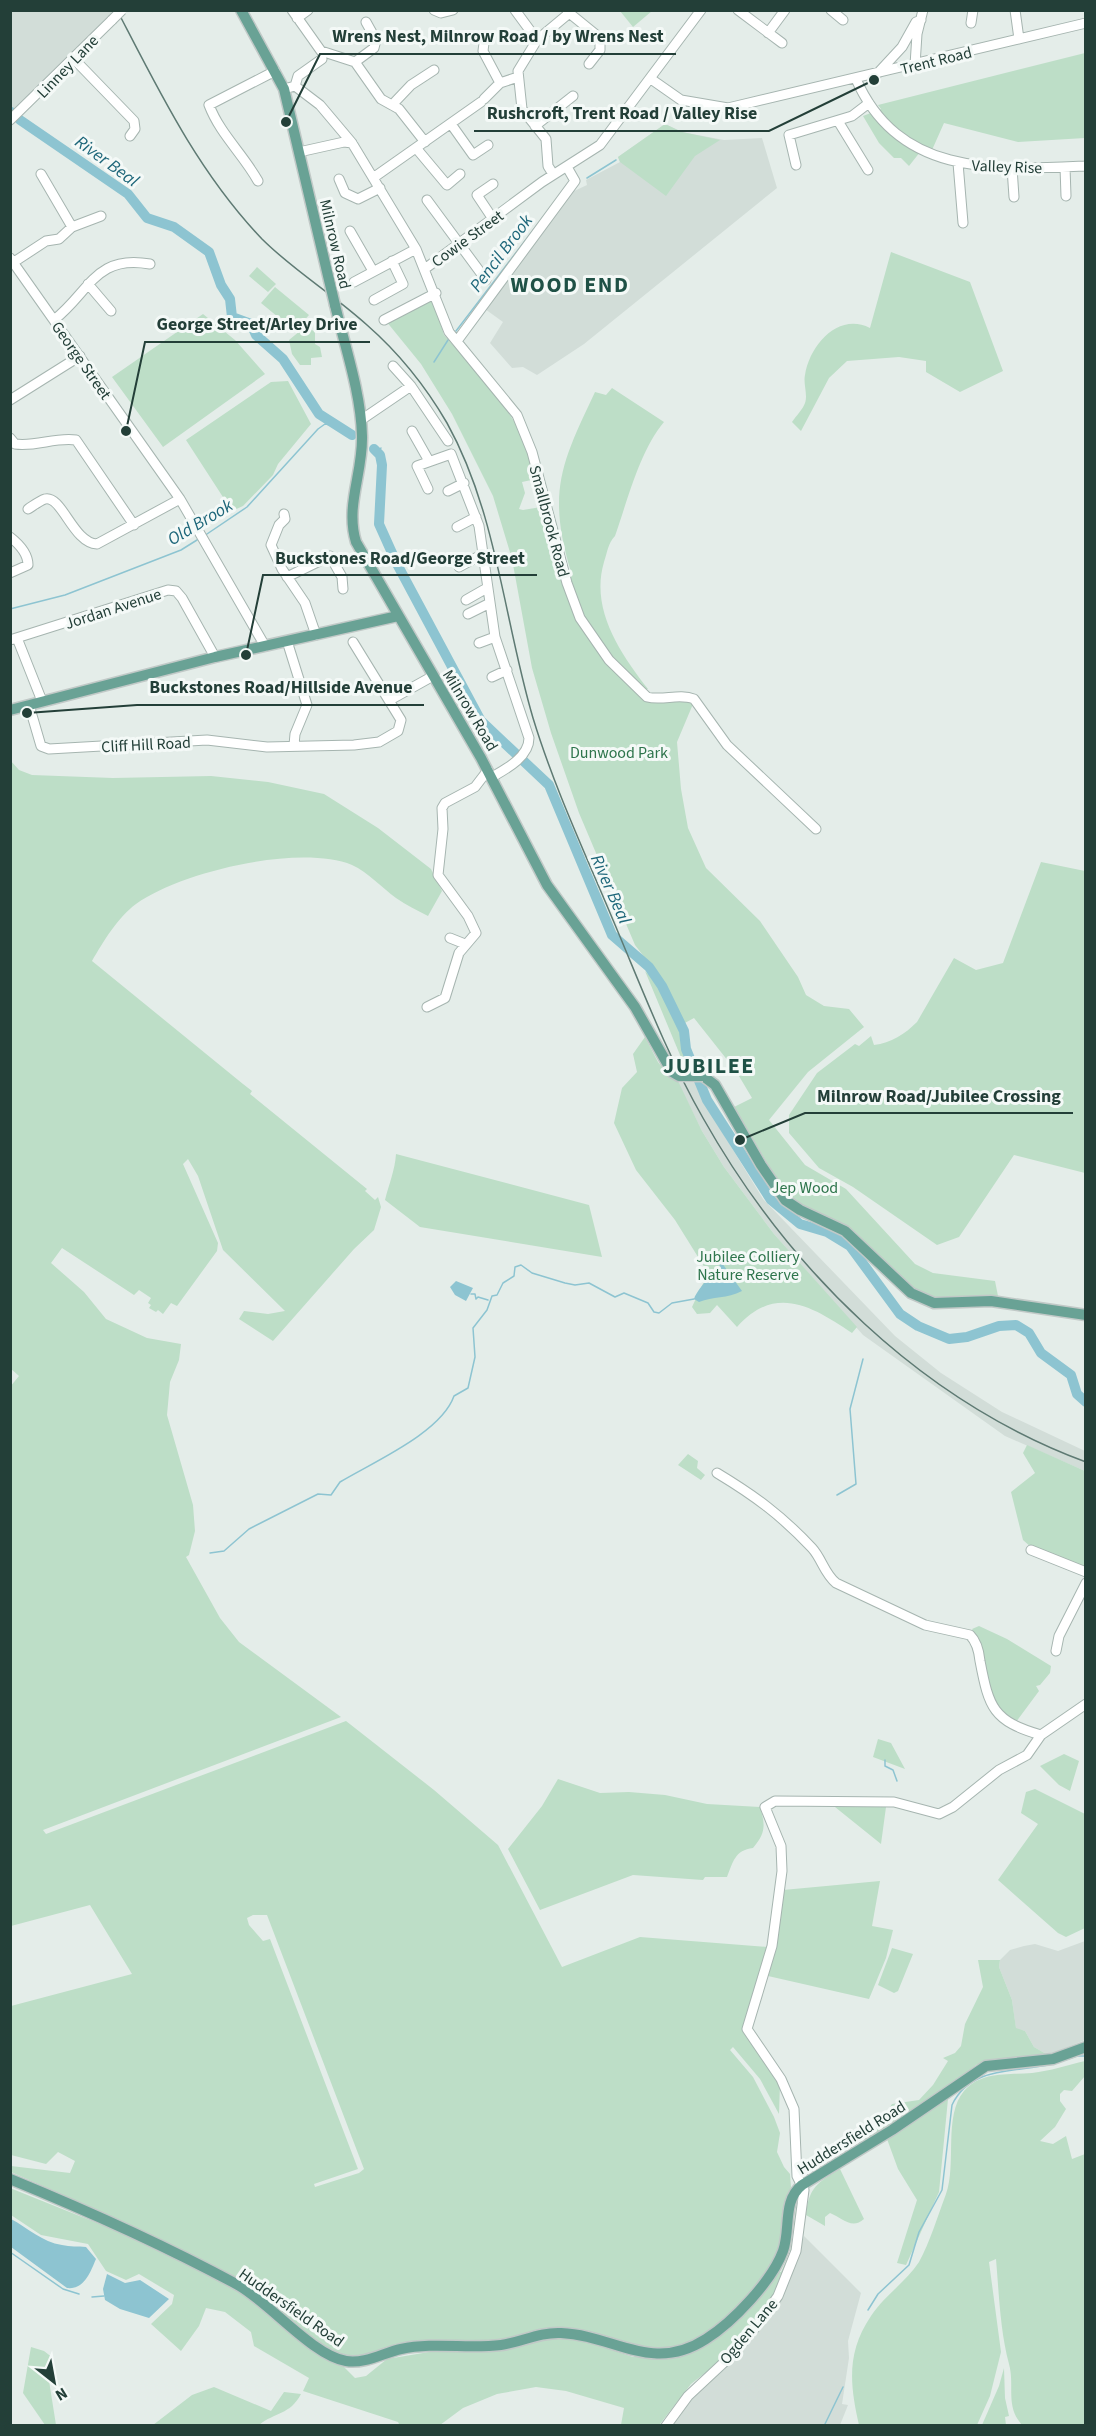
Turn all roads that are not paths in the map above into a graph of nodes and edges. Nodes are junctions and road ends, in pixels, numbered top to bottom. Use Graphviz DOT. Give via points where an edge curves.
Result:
graph roads {
  1 [pos="122,10"];
  2 [pos="241,10"];
  3 [pos="308,10"];
  4 [pos="434,10"];
  5 [pos="453,10"];
  6 [pos="515,10"];
  7 [pos="701,10"];
  8 [pos="738,10"];
  9 [pos="785,10"];
  10 [pos="831,10"];
  11 [pos="973,10"];
  12 [pos="1015,10"];
  13 [pos="568,11"];
  14 [pos="295,14"];
  15 [pos="922,15"];
  16 [pos="843,20"];
  17 [pos="366,22"];
  18 [pos="971,23"];
  19 [pos="1086,23"];
  20 [pos="768,33"];
  21 [pos="537,39"];
  22 [pos="1019,39"];
  23 [pos="484,43"];
  24 [pos="782,43"];
  25 [pos="73,58"];
  26 [pos="322,59"];
  27 [pos="355,62"];
  28 [pos="589,64"];
  29 [pos="915,65"];
  30 [pos="275,71"];
  31 [pos="428,71"];
  32 [pos="877,74"];
  33 [pos="518,77"];
  34 [pos="651,79"];
  35 [pos="856,79"];
  36 [pos="500,83"];
  37 [pos="290,88"];
  38 [pos="573,96"];
  39 [pos="869,104"];
  40 [pos="392,105"];
  41 [pos="10,120"];
  42 [pos="838,121"];
  43 [pos="335,122"];
  44 [pos="450,124"];
  45 [pos="535,126"];
  46 [pos="130,136"];
  47 [pos="352,143"];
  48 [pos="330,145"];
  49 [pos="421,145"];
  50 [pos="488,145"];
  51 [pos="299,152"];
  52 [pos="958,163"];
  53 [pos="796,165"];
  54 [pos="1086,166"];
  55 [pos="567,167"];
  56 [pos="1065,167"];
  57 [pos="1012,168"];
  58 [pos="868,170"];
  59 [pos="41,174"];
  60 [pos="460,174"];
  61 [pos="553,174"];
  62 [pos="373,178"];
  63 [pos="339,179"];
  64 [pos="258,181"];
  65 [pos="493,184"];
  66 [pos="380,188"];
  67 [pos="1066,196"];
  68 [pos="1014,197"];
  69 [pos="427,200"];
  70 [pos="101,216"];
  71 [pos="494,219"];
  72 [pos="963,223"];
  73 [pos="72,227"];
  74 [pos="350,231"];
  75 [pos="460,243"];
  76 [pos="417,249"];
  77 [pos="12,260"];
  78 [pos="392,261"];
  79 [pos="150,264"];
  80 [pos="426,268"];
  81 [pos="373,272"];
  82 [pos="486,280"];
  83 [pos="354,282"];
  84 [pos="88,284"];
  85 [pos="436,293"];
  86 [pos="374,300"];
  87 [pos="111,311"];
  88 [pos="54,320"];
  89 [pos="384,320"];
  90 [pos="457,341"];
  91 [pos="80,356"];
  92 [pos="393,366"];
  93 [pos="411,386"];
  94 [pos="10,400"];
  95 [pos="361,420"];
  96 [pos="412,431"];
  97 [pos="10,438"];
  98 [pos="448,441"];
  99 [pos="429,461"];
  100 [pos="464,483"];
  101 [pos="428,489"];
  102 [pos="448,491"];
  103 [pos="180,499"];
  104 [pos="28,508"];
  105 [pos="284,514"];
  106 [pos="476,517"];
  107 [pos="134,525"];
  108 [pos="457,527"];
  109 [pos="10,537"];
  110 [pos="483,554"];
  111 [pos="459,567"];
  112 [pos="10,573"];
  113 [pos="287,577"];
  114 [pos="487,588"];
  115 [pos="343,589"];
  116 [pos="466,600"];
  117 [pos="490,603"];
  118 [pos="468,614"];
  119 [pos="398,616"];
  120 [pos="316,635"];
  121 [pos="495,637"];
  122 [pos="14,639"];
  123 [pos="287,641"];
  124 [pos="353,642"];
  125 [pos="479,643"];
  126 [pos="265,646"];
  127 [pos="215,657"];
  128 [pos="507,670"];
  129 [pos="433,676"];
  130 [pos="492,677"];
  131 [pos="390,700"];
  132 [pos="42,701"];
  133 [pos="29,705"];
  134 [pos="10,710"];
  135 [pos="294,745"];
  136 [pos="490,774"];
  137 [pos="816,829"];
  138 [pos="450,939"];
  139 [pos="465,944"];
  140 [pos="427,1007"];
  141 [pos="1086,1315"];
  142 [pos="717,1473"];
  143 [pos="1031,1550"];
  144 [pos="1086,1572"];
  145 [pos="1086,1583"];
  146 [pos="1056,1651"];
  147 [pos="1086,1704"];
  148 [pos="1041,1735"];
  149 [pos="1086,2047"];
  150 [pos="10,2179"];
  151 [pos="802,2185"];
  152 [pos="666,2426"];
  1 -- 25 [label="street, Linney Lane, bridge"];
  2 -- 30 [label="main road, Milnrow Road"];
  3 -- 14 [label="street"];
  4 -- 5 [label="street"];
  6 -- 21 [label="street"];
  7 -- 34 [label="street, Cowie Street"];
  8 -- 20 [label="street"];
  9 -- 20 [label="street"];
  10 -- 16 [label="street"];
  11 -- 18 [label="street"];
  12 -- 22 [label="street"];
  13 -- 21 [label="street"];
  13 -- 28 [label="street" via="600,38 600,50"];
  14 -- 27 [label="street" via="321,51"];
  15 -- 29 [label="street"];
  15 -- 32 [label="street" via="902,47"];
  17 -- 27 [label="street" via="376,40 374,48"];
  19 -- 22 [label="street, Trent Road"];
  20 -- 24 [label="street"];
  21 -- 33 [label="street" via="522,59"];
  22 -- 29 [label="street, Trent Road"];
  23 -- 36 [label="street" via="483,51"];
  25 -- 41 [label="street, Linney Lane"];
  25 -- 46 [label="street" via="134,121 135,129"];
  26 -- 37 [label="street" via="298,76"];
  27 -- 40 [label="street" via="381,99"];
  29 -- 32 [label="street, Trent Road"];
  30 -- 37 [label="main road, Milnrow Road"];
  30 -- 64 [label="street" via="209,105 221,131"];
  31 -- 40 [label="street"];
  32 -- 35 [label="street, Trent Road"];
  33 -- 36 [label="street"];
  33 -- 45 [label="street" via="522,109"];
  34 -- 35 [label="street, Trent Road" via="681,100 728,108"];
  34 -- 55 [label="street, Cowie Street" via="600,145"];
  35 -- 39 [label="street, Valley Rise"];
  36 -- 44 [label="street"];
  37 -- 43 [label="street, Smallbrook Road" via="320,105"];
  37 -- 51 [label="main road, Milnrow Road"];
  38 -- 45 [label="street"];
  39 -- 42 [label="street" via="859,113"];
  39 -- 52 [label="street, Valley Rise" via="909,144"];
  40 -- 49 [label="street" via="407,118"];
  42 -- 53 [label="street" via="789,135"];
  42 -- 58 [label="street"];
  43 -- 47 [label="street, Smallbrook Road"];
  43 -- 48 [label="street" via="338,132"];
  44 -- 49 [label="street"];
  44 -- 50 [label="street" via="473,155"];
  45 -- 61 [label="street" via="546,139 548,166"];
  47 -- 48 [label="street"];
  47 -- 62 [label="street, Smallbrook Road"];
  48 -- 51 [label="street"];
  49 -- 60 [label="street" via="447,185"];
  49 -- 62 [label="street"];
  51 -- 95 [label="main road, Milnrow Road, bridge"];
  52 -- 57 [label="street, Valley Rise"];
  52 -- 72 [label="street"];
  54 -- 56 [label="street, Valley Rise"];
  55 -- 61 [label="street, Cowie Street"];
  55 -- 90 [label="street" via="576,181"];
  56 -- 57 [label="street, Valley Rise"];
  56 -- 67 [label="street"];
  57 -- 68 [label="street"];
  59 -- 73 [label="street"];
  61 -- 71 [label="street, Cowie Street"];
  62 -- 66 [label="street, Smallbrook Road"];
  63 -- 66 [label="street" via="345,193 358,200"];
  65 -- 71 [label="street" via="477,195"];
  66 -- 76 [label="street, Smallbrook Road"];
  69 -- 75 [label="street"];
  70 -- 73 [label="street"];
  71 -- 75 [label="street, Cowie Street"];
  73 -- 77 [label="street" via="59,239 45,241"];
  74 -- 81 [label="street"];
  75 -- 80 [label="street, Cowie Street"];
  75 -- 82 [label="street"];
  76 -- 78 [label="street"];
  76 -- 80 [label="street, Smallbrook Road"];
  77 -- 88 [label="street, George Street"];
  78 -- 81 [label="street"];
  78 -- 86 [label="street" via="404,284"];
  79 -- 84 [label="street" via="130,261 113,265"];
  80 -- 85 [label="street, Smallbrook Road"];
  81 -- 83 [label="street"];
  84 -- 87 [label="street"];
  84 -- 88 [label="street"];
  85 -- 89 [label="street"];
  85 -- 90 [label="street, Smallbrook Road" via="449,332"];
  88 -- 91 [label="street, George Street"];
  90 -- 137 [label="street, Smallbrook Road" via="517,415 532,452 567,583 591,636 647,697 694,699 727,745"];
  91 -- 94 [label="street"];
  91 -- 103 [label="street, George Street"];
  92 -- 93 [label="street"];
  93 -- 95 [label="street"];
  93 -- 98 [label="street"];
  95 -- 119 [label="main road, Milnrow Road" via="362,455 352,505 353,532"];
  96 -- 99 [label="street"];
  97 -- 107 [label="street" via="15,444 28,446 62,438 76,440"];
  99 -- 100 [label="street" via="451,454"];
  99 -- 101 [label="street" via="417,466"];
  100 -- 102 [label="street"];
  100 -- 106 [label="street"];
  103 -- 107 [label="street"];
  103 -- 126 [label="street, George Street"];
  104 -- 107 [label="street" via="51,499 81,538 94,544 104,543"];
  105 -- 113 [label="street" via="271,544"];
  106 -- 108 [label="street"];
  106 -- 110 [label="street"];
  109 -- 112 [label="street" via="20,545 28,566"];
  110 -- 111 [label="street"];
  110 -- 114 [label="street"];
  113 -- 115 [label="street" via="330,556 342,576"];
  113 -- 120 [label="street" via="305,603"];
  114 -- 116 [label="street"];
  114 -- 117 [label="street"];
  117 -- 118 [label="street"];
  117 -- 121 [label="street"];
  119 -- 120 [label="main road"];
  119 -- 129 [label="main road, Milnrow Road"];
  120 -- 123 [label="main road"];
  121 -- 125 [label="street"];
  121 -- 128 [label="street"];
  122 -- 127 [label="street, Jordan Avenue" via="168,590 176,591 182,598"];
  122 -- 132 [label="street"];
  123 -- 126 [label="main road"];
  123 -- 135 [label="street" via="307,705"];
  124 -- 131 [label="street"];
  126 -- 127 [label="main road"];
  127 -- 132 [label="main road"];
  128 -- 130 [label="street"];
  128 -- 136 [label="street" via="529,738 527,750 516,761"];
  129 -- 131 [label="street"];
  129 -- 136 [label="main road, Milnrow Road"];
  131 -- 135 [label="street" via="401,726 379,742"];
  132 -- 133 [label="main road"];
  133 -- 134 [label="main road"];
  133 -- 135 [label="street, Cliff Hill Road" via="41,746 49,749 207,740 267,747"];
  136 -- 139 [label="street" via="442,808 438,875 474,927 474,936"];
  136 -- 141 [label="main road, Milnrow Road, bridge" via="551,891 635,1007 672,1072 679,1076 703,1076 715,1085 761,1165 791,1206 845,1231 911,1293 933,1303 991,1300"];
  138 -- 139 [label="street"];
  139 -- 140 [label="street" via="444,998"];
  142 -- 148 [label="street" via="773,1509 815,1552 836,1583 925,1625 970,1635 978,1649 992,1708 1007,1722"];
  143 -- 144 [label="street"];
  145 -- 146 [label="street" via="1059,1636"];
  147 -- 148 [label="street"];
  148 -- 151 [label="street, Ogden Lane" via="1027,1755 999,1770 939,1814 894,1802 775,1801 765,1808 781,1846 782,1871 772,1946 747,2029 789,2096 796,2120 797,2176"];
  149 -- 151 [label="main road, Huddersfield Road" via="1053,2059 999,2063 979,2069 906,2121"];
  150 -- 151 [label="main road, Huddersfield Road" via="119,2224 241,2287 321,2348 343,2360 354,2361 402,2349 446,2344 498,2345 554,2333 586,2336 639,2353 668,2354 689,2348 734,2317 777,2263 786,2242 791,2196"];
  151 -- 152 [label="street, Ogden Lane" via="796,2251 778,2296 733,2354 688,2396"];
}
